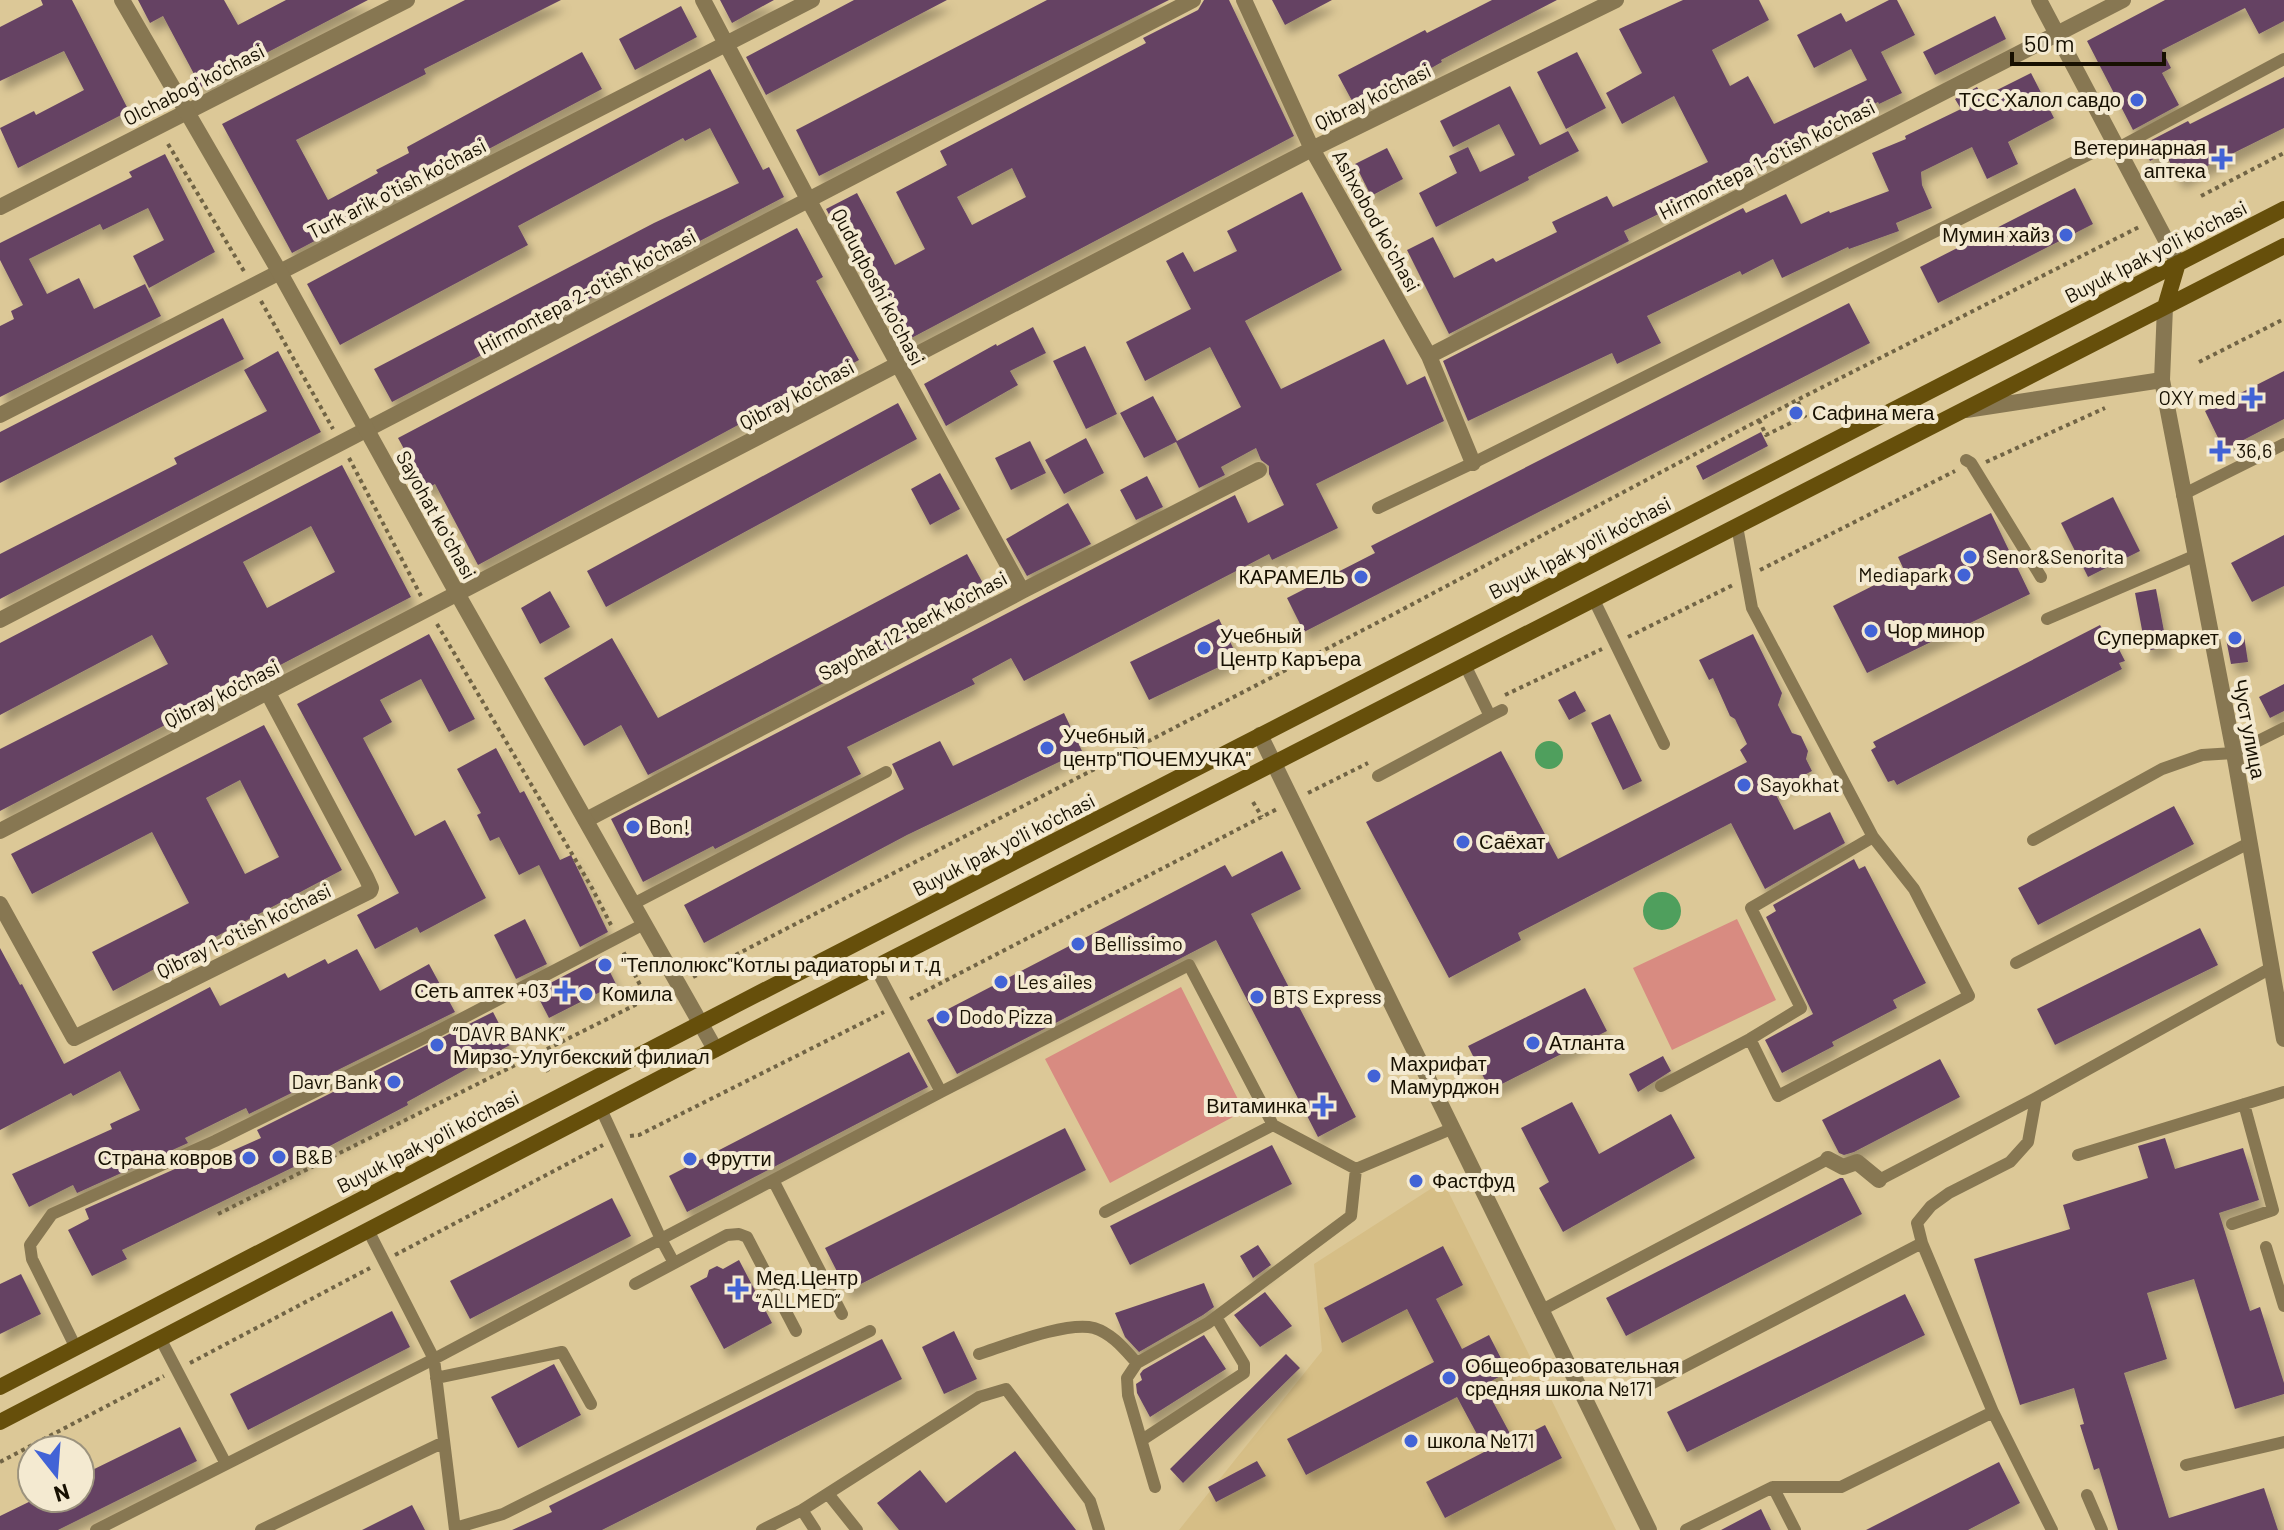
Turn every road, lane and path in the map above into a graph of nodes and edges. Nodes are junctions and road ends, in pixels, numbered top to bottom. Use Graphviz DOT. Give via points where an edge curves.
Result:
graph roads {
  1 [pos="122,0"];
  2 [pos="407,0"];
  3 [pos="703,0"];
  4 [pos="812,0"];
  5 [pos="1193,0"];
  6 [pos="1244,0"];
  7 [pos="1616,0"];
  8 [pos="2039,0"];
  9 [pos="2123,0"];
  10 [pos="2057,33"];
  11 [pos="726,45"];
  12 [pos="2284,59"];
  13 [pos="186,111"];
  14 [pos="168,144"];
  15 [pos="2116,145"];
  16 [pos="1312,149"];
  17 [pos="2284,153"];
  18 [pos="2201,196"];
  19 [pos="808,199"];
  20 [pos="0,207"];
  21 [pos="2284,209"];
  22 [pos="2155,219"];
  23 [pos="2284,246"];
  24 [pos="2178,263"];
  25 [pos="279,271"];
  26 [pos="252,285"];
  27 [pos="2200,290"];
  28 [pos="2165,307"];
  29 [pos="2284,319"];
  30 [pos="1429,356"];
  31 [pos="2199,362"];
  32 [pos="898,365"];
  33 [pos="2162,380"];
  34 [pos="1797,400"];
  35 [pos="2112,404"];
  36 [pos="1963,411"];
  37 [pos="0,415"];
  38 [pos="1759,420"];
  39 [pos="367,431"];
  40 [pos="342,444"];
  41 [pos="2284,444"];
  42 [pos="1968,461"];
  43 [pos="1473,463"];
  44 [pos="1259,470"];
  45 [pos="2182,495"];
  46 [pos="1378,508"];
  47 [pos="1737,526"];
  48 [pos="2194,556"];
  49 [pos="1748,577"];
  50 [pos="2041,577"];
  51 [pos="1022,591"];
  52 [pos="458,595"];
  53 [pos="1594,600"];
  54 [pos="428,610"];
  55 [pos="2047,619"];
  56 [pos="0,620"];
  57 [pos="1615,643"];
  58 [pos="1465,665"];
  59 [pos="268,693"];
  60 [pos="1492,710"];
  61 [pos="2284,728"];
  62 [pos="1260,735"];
  63 [pos="1664,744"];
  64 [pos="2234,753"];
  65 [pos="1375,760"];
  66 [pos="1273,763"];
  67 [pos="886,772"];
  68 [pos="1378,776"];
  69 [pos="1292,801"];
  70 [pos="1253,802"];
  71 [pos="1262,817"];
  72 [pos="586,820"];
  73 [pos="0,831"];
  74 [pos="1873,837"];
  75 [pos="2033,840"];
  76 [pos="2249,843"];
  77 [pos="0,904"];
  78 [pos="633,904"];
  79 [pos="644,924"];
  80 [pos="617,938"];
  81 [pos="2016,963"];
  82 [pos="875,967"];
  83 [pos="2271,968"];
  84 [pos="678,985"];
  85 [pos="896,1006"];
  86 [pos="700,1023"];
  87 [pos="1750,1039"];
  88 [pos="2284,1039"];
  89 [pos="715,1049"];
  90 [pos="539,1054"];
  91 [pos="550,1075"];
  92 [pos="1661,1086"];
  93 [pos="941,1092"];
  94 [pos="2284,1092"];
  95 [pos="2036,1098"];
  96 [pos="2244,1104"];
  97 [pos="601,1109"];
  98 [pos="1273,1125"];
  99 [pos="1451,1129"];
  100 [pos="614,1139"];
  101 [pos="2078,1155"];
  102 [pos="1828,1159"];
  103 [pos="1356,1169"];
  104 [pos="773,1180"];
  105 [pos="1879,1180"];
  106 [pos="1105,1212"];
  107 [pos="218,1214"];
  108 [pos="2232,1224"];
  109 [pos="368,1230"];
  110 [pos="661,1239"];
  111 [pos="1922,1243"];
  112 [pos="2266,1247"];
  113 [pos="384,1261"];
  114 [pos="674,1263"];
  115 [pos="635,1284"];
  116 [pos="2283,1298"];
  117 [pos="1540,1311"];
  118 [pos="842,1314"];
  119 [pos="1216,1317"];
  120 [pos="796,1331"];
  121 [pos="870,1331"];
  122 [pos="160,1338"];
  123 [pos="76,1348"];
  124 [pos="979,1354"];
  125 [pos="434,1359"];
  126 [pos="1137,1363"];
  127 [pos="178,1369"];
  128 [pos="165,1376"];
  129 [pos="436,1378"];
  130 [pos="1653,1383"];
  131 [pos="0,1387"];
  132 [pos="591,1404"];
  133 [pos="1993,1412"];
  134 [pos="0,1422"];
  135 [pos="1142,1440"];
  136 [pos="444,1442"];
  137 [pos="2284,1442"];
  138 [pos="0,1462"];
  139 [pos="226,1464"];
  140 [pos="2186,1465"];
  141 [pos="1155,1487"];
  142 [pos="1773,1487"];
  143 [pos="829,1495"];
  144 [pos="2087,1495"];
  145 [pos="802,1510"];
  146 [pos="455,1529"];
  147 [pos="96,1530"];
  148 [pos="261,1530"];
  149 [pos="762,1530"];
  150 [pos="815,1530"];
  151 [pos="857,1530"];
  152 [pos="1099,1530"];
  153 [pos="1649,1530"];
  154 [pos="1686,1530"];
  155 [pos="1795,1530"];
  156 [pos="2052,1530"];
  157 [pos="2102,1530"];
  1 -- 13 [label="street, Sayohat koʻchasi"];
  2 -- 13 [label="street, Olchabog' ko'chasi"];
  3 -- 11 [label="street, Quduqboshi ko'chasi"];
  4 -- 11 [label="street, Turk arik o'tish ko'chasi"];
  5 -- 19 [label="street, Hirmontepa 2-o'tish ko'chasi"];
  6 -- 16 [label="street, Ashxobod koʻchasi"];
  7 -- 16 [label="street, Qibray ko'chasi"];
  8 -- 10 [label="street"];
  9 -- 10 [label="street, Hirmontepa 1-o'tish ko'chasi"];
  10 -- 15 [label="street"];
  10 -- 30 [label="street, Hirmontepa 1-o'tish ko'chasi"];
  11 -- 19 [label="street, Quduqboshi ko'chasi"];
  11 -- 25 [label="street, Turk arik o'tish ko'chasi"];
  12 -- 15 [label="lane"];
  13 -- 20 [label="street, Olchabog' ko'chasi"];
  13 -- 25 [label="street, Sayohat koʻchasi"];
  14 -- 26 [label="path"];
  15 -- 22 [label="street"];
  15 -- 43 [label="lane"];
  16 -- 30 [label="street, Ashxobod koʻchasi"];
  16 -- 32 [label="street, Qibray ko'chasi"];
  17 -- 18 [label="path"];
  19 -- 32 [label="street, Quduqboshi ko'chasi"];
  19 -- 39 [label="street, Hirmontepa 2-o'tish ko'chasi"];
  21 -- 24 [label="main road, Buyuk Ipak yo'li ko'chasi"];
  22 -- 24 [label="street"];
  22 -- 34 [label="path"];
  23 -- 27 [label="main road"];
  24 -- 27 [label="main road"];
  24 -- 28 [label="main road"];
  24 -- 62 [label="main road, Buyuk Ipak yo'li ko'chasi"];
  25 -- 26 [label="street, Turk arik o'tish ko'chasi"];
  25 -- 39 [label="street, Sayohat koʻchasi"];
  26 -- 37 [label="street, Turk arik o'tish ko'chasi"];
  26 -- 40 [label="path"];
  27 -- 28 [label="main road"];
  28 -- 33 [label="street, Чуст улица"];
  28 -- 36 [label="main road"];
  29 -- 31 [label="path"];
  30 -- 43 [label="street, Ashxobod koʻchasi"];
  32 -- 51 [label="street, Quduqboshi ko'chasi"];
  32 -- 52 [label="street, Qibray ko'chasi"];
  33 -- 36 [label="street"];
  33 -- 45 [label="street, Чуст улица"];
  34 -- 38 [label="path"];
  34 -- 38 [label="path" via="1805,416 1766,435"];
  35 -- 42 [label="path" via="1990,462"];
  36 -- 47 [label="main road"];
  38 -- 84 [label="path"];
  39 -- 40 [label="street, Hirmontepa 2-o'tish ko'chasi"];
  39 -- 52 [label="street, Sayohat koʻchasi"];
  40 -- 54 [label="path"];
  40 -- 56 [label="street, Hirmontepa 2-o'tish ko'chasi"];
  41 -- 45 [label="lane"];
  42 -- 49 [label="path"];
  42 -- 50 [label="lane"];
  43 -- 46 [label="lane"];
  44 -- 51 [label="street, Sayohat 12-berk ko'chasi"];
  45 -- 48 [label="street, Чуст улица"];
  47 -- 49 [label="lane"];
  47 -- 53 [label="main road"];
  48 -- 55 [label="lane"];
  48 -- 64 [label="street, Чуст улица"];
  49 -- 57 [label="path"];
  49 -- 74 [label="lane" via="1752,608"];
  51 -- 72 [label="street, Sayohat 12-berk ko'chasi"];
  52 -- 54 [label="street, Qibray ko'chasi"];
  52 -- 72 [label="street, Sayohat koʻchasi"];
  53 -- 57 [label="lane"];
  53 -- 58 [label="main road"];
  54 -- 59 [label="street, Qibray ko'chasi"];
  54 -- 80 [label="path"];
  57 -- 60 [label="path"];
  57 -- 63 [label="lane"];
  58 -- 60 [label="lane"];
  58 -- 66 [label="main road"];
  59 -- 73 [label="street, Qibray ko'chasi"];
  59 -- 77 [label="street, Qibray 1-o'tish ko'chasi" via="370,891 74,1038"];
  60 -- 68 [label="lane"];
  61 -- 64 [label="lane"];
  62 -- 66 [label="street"];
  62 -- 86 [label="main road, Buyuk Ipak yo'li ko'chasi"];
  64 -- 75 [label="lane" via="2202,755 2162,769"];
  64 -- 76 [label="street, Чуст улица"];
  65 -- 69 [label="path"];
  66 -- 69 [label="street"];
  66 -- 82 [label="main road"];
  67 -- 78 [label="lane"];
  69 -- 71 [label="path"];
  69 -- 99 [label="street"];
  70 -- 71 [label="path"];
  71 -- 85 [label="path"];
  72 -- 78 [label="street, Sayohat koʻchasi"];
  74 -- 87 [label="lane" via="1751,908 1801,1008"];
  74 -- 87 [label="lane" via="1914,889 1969,996 1778,1096"];
  76 -- 81 [label="lane"];
  76 -- 83 [label="street, Чуст улица"];
  78 -- 79 [label="street, Sayohat koʻchasi"];
  79 -- 80 [label="lane"];
  79 -- 84 [label="street, Sayohat koʻchasi"];
  80 -- 90 [label="path" via="647,999"];
  80 -- 123 [label="lane" via="215,1141 52,1214 30,1245 32,1259"];
  82 -- 85 [label="lane"];
  82 -- 89 [label="main road"];
  83 -- 88 [label="street, Чуст улица"];
  83 -- 95 [label="lane"];
  84 -- 86 [label="street, Sayohat koʻchasi"];
  85 -- 93 [label="lane"];
  85 -- 100 [label="path" via="639,1135"];
  86 -- 89 [label="street, Sayohat koʻchasi"];
  86 -- 123 [label="main road, Buyuk Ipak yo'li ko'chasi"];
  87 -- 92 [label="lane"];
  89 -- 97 [label="main road"];
  90 -- 91 [label="path"];
  90 -- 107 [label="path"];
  93 -- 98 [label="lane" via="1189,965"];
  93 -- 104 [label="lane"];
  94 -- 96 [label="lane"];
  95 -- 105 [label="lane"];
  95 -- 111 [label="lane" via="2028,1142 2010,1162 1931,1206 1917,1223"];
  96 -- 101 [label="lane"];
  96 -- 108 [label="lane" via="2273,1210"];
  97 -- 100 [label="lane"];
  97 -- 109 [label="main road"];
  98 -- 103 [label="lane"];
  98 -- 106 [label="lane"];
  99 -- 103 [label="lane"];
  99 -- 117 [label="street"];
  100 -- 110 [label="lane"];
  100 -- 113 [label="path"];
  102 -- 105 [label="street" via="1843,1167 1857,1162"];
  102 -- 117 [label="lane"];
  103 -- 119 [label="lane" via="1351,1216"];
  104 -- 110 [label="lane"];
  104 -- 118 [label="lane"];
  109 -- 113 [label="lane"];
  109 -- 122 [label="main road"];
  110 -- 114 [label="lane"];
  110 -- 125 [label="lane"];
  111 -- 130 [label="lane"];
  111 -- 133 [label="lane"];
  112 -- 116 [label="lane"];
  113 -- 125 [label="lane"];
  113 -- 127 [label="path"];
  114 -- 115 [label="lane"];
  114 -- 120 [label="lane" via="727,1235 747,1237"];
  117 -- 153 [label="street"];
  119 -- 126 [label="lane"];
  119 -- 135 [label="lane" via="1244,1364 1244,1373"];
  121 -- 146 [label="lane" via="503,1514"];
  122 -- 134 [label="main road"];
  122 -- 139 [label="lane"];
  123 -- 131 [label="main road, Buyuk Ipak yo'li ko'chasi"];
  124 -- 126 [label="lane" via="1063,1329 1093,1328 1114,1338"];
  125 -- 129 [label="lane"];
  125 -- 139 [label="lane"];
  126 -- 135 [label="lane" via="1127,1378 1128,1395"];
  128 -- 138 [label="path"];
  129 -- 132 [label="lane" via="562,1352"];
  129 -- 136 [label="lane"];
  133 -- 142 [label="lane" via="1841,1487"];
  133 -- 156 [label="lane"];
  135 -- 141 [label="lane"];
  136 -- 146 [label="lane"];
  136 -- 148 [label="lane"];
  137 -- 140 [label="lane"];
  139 -- 147 [label="lane"];
  142 -- 154 [label="lane"];
  142 -- 155 [label="lane"];
  143 -- 145 [label="lane"];
  143 -- 151 [label="lane"];
  143 -- 152 [label="lane" via="979,1397 1006,1389 1090,1501"];
  144 -- 157 [label="lane"];
  145 -- 149 [label="lane"];
  145 -- 150 [label="lane"];
}
